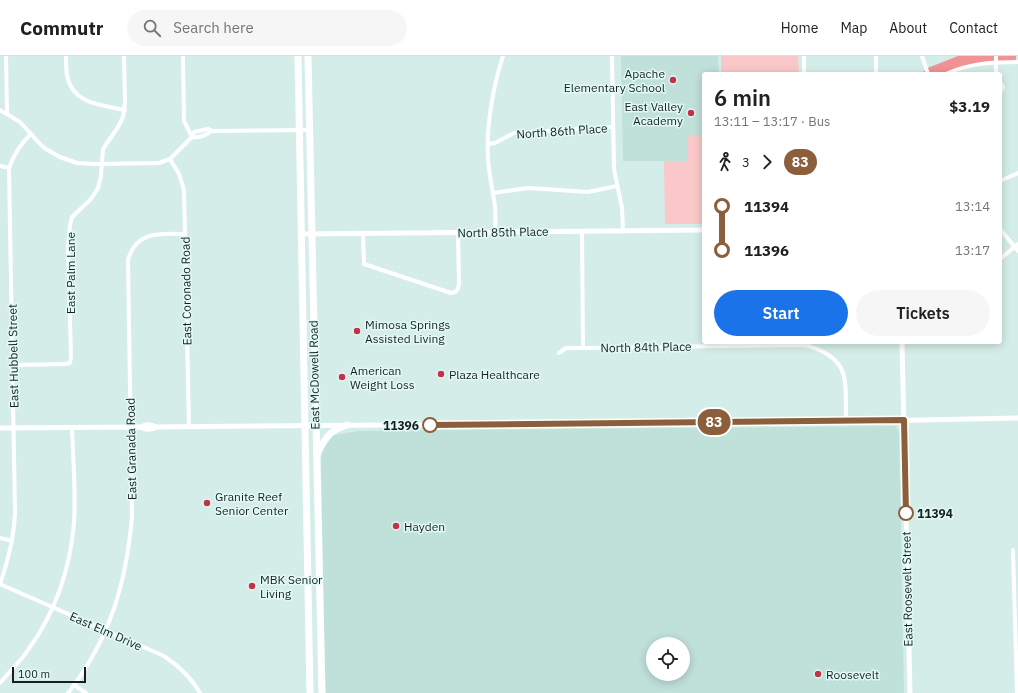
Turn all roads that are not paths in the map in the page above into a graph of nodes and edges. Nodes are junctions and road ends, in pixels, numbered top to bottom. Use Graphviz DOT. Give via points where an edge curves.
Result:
graph roads {
  1 [pos="6,56"];
  2 [pos="66,56"];
  3 [pos="124,56"];
  4 [pos="182,56"];
  5 [pos="298,56"];
  6 [pos="308,56"];
  7 [pos="503,56"];
  8 [pos="612,56"];
  9 [pos="804,56"];
  10 [pos="876,56"];
  11 [pos="922,56"];
  12 [pos="996,56"];
  13 [pos="1018,62"];
  14 [pos="996,63"];
  15 [pos="298,66"];
  16 [pos="309,66"];
  17 [pos="804,72"];
  18 [pos="876,72"];
  19 [pos="927,72"];
  20 [pos="950,72"];
  21 [pos="996,72"];
  22 [pos="0,110"];
  23 [pos="125,110"];
  24 [pos="7,114"];
  25 [pos="613,127"];
  26 [pos="299,130"];
  27 [pos="310,130"];
  28 [pos="31,134"];
  29 [pos="192,137"];
  30 [pos="488,144"];
  31 [pos="170,159"];
  32 [pos="102,164"];
  33 [pos="0,166"];
  34 [pos="9,168"];
  35 [pos="1018,173"];
  36 [pos="1002,180"];
  37 [pos="617,186"];
  38 [pos="493,193"];
  39 [pos="702,230"];
  40 [pos="582,231"];
  41 [pos="623,231"];
  42 [pos="1002,231"];
  43 [pos="458,232"];
  44 [pos="496,232"];
  45 [pos="184,234"];
  46 [pos="301,234"];
  47 [pos="312,234"];
  48 [pos="363,234"];
  49 [pos="1016,245"];
  50 [pos="1018,251"];
  51 [pos="1002,257"];
  52 [pos="313,301"];
  53 [pos="303,302"];
  54 [pos="711,344"];
  55 [pos="902,344"];
  56 [pos="583,348"];
  57 [pos="559,353"];
  58 [pos="13,365"];
  59 [pos="1018,418"];
  60 [pos="904,420"];
  61 [pos="846,421"];
  62 [pos="305,425"];
  63 [pos="315,425"];
  64 [pos="348,425"];
  65 [pos="131,427"];
  66 [pos="189,427"];
  67 [pos="0,428"];
  68 [pos="14,428"];
  69 [pos="72,428"];
  70 [pos="316,456"];
  71 [pos="0,538"];
  72 [pos="12,541"];
  73 [pos="1013,550"];
  74 [pos="307,563"];
  75 [pos="319,563"];
  76 [pos="0,584"];
  77 [pos="53,607"];
  78 [pos="1016,626"];
  79 [pos="106,630"];
  80 [pos="0,683"];
  81 [pos="321,684"];
  82 [pos="74,685"];
  83 [pos="68,693"];
  84 [pos="86,693"];
  85 [pos="200,693"];
  86 [pos="310,693"];
  87 [pos="322,693"];
  88 [pos="326,693"];
  89 [pos="910,693"];
  90 [pos="1017,693"];
  1 -- 24 [label="street"];
  2 -- 23 [label="street" via="69,84 75,94 89,102"];
  3 -- 23 [label="street, East Palm Lane"];
  4 -- 29 [label="street" via="184,121"];
  5 -- 15 [label="main road, East McDowell Road"];
  6 -- 16 [label="main road, East McDowell Road"];
  7 -- 30 [label="street" via="492,104"];
  8 -- 25 [label="street"];
  9 -- 17 [label="street"];
  10 -- 18 [label="street"];
  11 -- 19 [label="street"];
  12 -- 14 [label="street"];
  13 -- 14 [label="street"];
  14 -- 20 [label="street" via="970,65"];
  14 -- 21 [label="street"];
  15 -- 16 [label="main road"];
  15 -- 26 [label="main road, East McDowell Road"];
  16 -- 27 [label="main road, East McDowell Road"];
  22 -- 24 [label="street"];
  23 -- 32 [label="street, East Palm Lane" via="118,127 103,149"];
  24 -- 28 [label="street" via="20,122"];
  25 -- 30 [label="street, North 86th Place" via="514,133"];
  25 -- 37 [label="street"];
  26 -- 27 [label="street"];
  26 -- 29 [label="street" via="208,129 194,132"];
  26 -- 46 [label="main road, East McDowell Road"];
  27 -- 47 [label="main road, East McDowell Road"];
  28 -- 32 [label="street" via="41,145 60,158 77,163"];
  28 -- 34 [label="street, East Hubbell Street" via="20,145"];
  29 -- 31 [label="street"];
  30 -- 38 [label="street"];
  31 -- 32 [label="street" via="154,164"];
  31 -- 45 [label="street, East Coronado Road" via="183,186"];
  32 -- 58 [label="street, East Palm Lane" via="98,188 91,199 72,217 70,225 70,363"];
  33 -- 34 [label="street"];
  34 -- 58 [label="street, East Hubbell Street"];
  35 -- 36 [label="street"];
  37 -- 38 [label="street" via="588,192 528,188"];
  37 -- 41 [label="street" via="622,208"];
  38 -- 44 [label="street"];
  39 -- 41 [label="street, North 85th Place"];
  40 -- 41 [label="street, North 85th Place"];
  40 -- 44 [label="street, North 85th Place"];
  40 -- 56 [label="street"];
  42 -- 49 [label="street"];
  43 -- 44 [label="street, North 85th Place"];
  43 -- 48 [label="street, North 85th Place"];
  43 -- 48 [label="street" via="459,284 457,290 451,293 364,264"];
  45 -- 65 [label="street, East Granada Road" via="155,234 144,237 133,247 128,260"];
  45 -- 66 [label="street, East Coronado Road"];
  46 -- 47 [label="street, North 85th Place"];
  46 -- 53 [label="main road, East McDowell Road"];
  47 -- 48 [label="street, North 85th Place"];
  47 -- 52 [label="main road, East McDowell Road"];
  49 -- 50 [label="street"];
  49 -- 51 [label="street"];
  52 -- 53 [label="main road"];
  52 -- 63 [label="main road, East McDowell Road"];
  53 -- 62 [label="main road, East McDowell Road"];
  54 -- 56 [label="street, North 84th Place"];
  54 -- 61 [label="street, North 84th Place" via="805,346 820,349 838,363 843,372"];
  55 -- 60 [label="street, East Roosevelt Street"];
  56 -- 57 [label="street, North 84th Place" via="566,348"];
  58 -- 68 [label="street, East Hubbell Street"];
  59 -- 60 [label="street"];
  60 -- 61 [label="street"];
  60 -- 89 [label="street, East Roosevelt Street"];
  61 -- 64 [label="street"];
  62 -- 63 [label="street"];
  62 -- 66 [label="street"];
  62 -- 74 [label="main road, East McDowell Road"];
  63 -- 64 [label="street"];
  63 -- 70 [label="main road, East McDowell Road"];
  64 -- 70 [label="main road" via="338,427 329,435"];
  65 -- 66 [label="street"];
  65 -- 69 [label="street"];
  65 -- 79 [label="street, East Granada Road" via="132,517 129,549 117,601"];
  67 -- 68 [label="street"];
  68 -- 69 [label="street"];
  68 -- 72 [label="street, East Hubbell Street" via="16,514"];
  69 -- 77 [label="street" via="74,522 70,553"];
  70 -- 75 [label="main road, East McDowell Road"];
  71 -- 72 [label="street"];
  72 -- 76 [label="street, East Hubbell Street"];
  73 -- 78 [label="street"];
  74 -- 75 [label="main road"];
  74 -- 86 [label="main road, East McDowell Road"];
  75 -- 81 [label="main road, East McDowell Road"];
  76 -- 77 [label="street, East Elm Drive"];
  77 -- 79 [label="street, East Elm Drive"];
  77 -- 80 [label="street" via="28,651"];
  78 -- 90 [label="street"];
  79 -- 82 [label="street, East Granada Road"];
  79 -- 85 [label="street, East Elm Drive" via="176,664"];
  81 -- 87 [label="main road, East McDowell Road"];
  81 -- 88 [label="main road"];
  82 -- 83 [label="street, East Granada Road"];
  82 -- 84 [label="street"];
}
